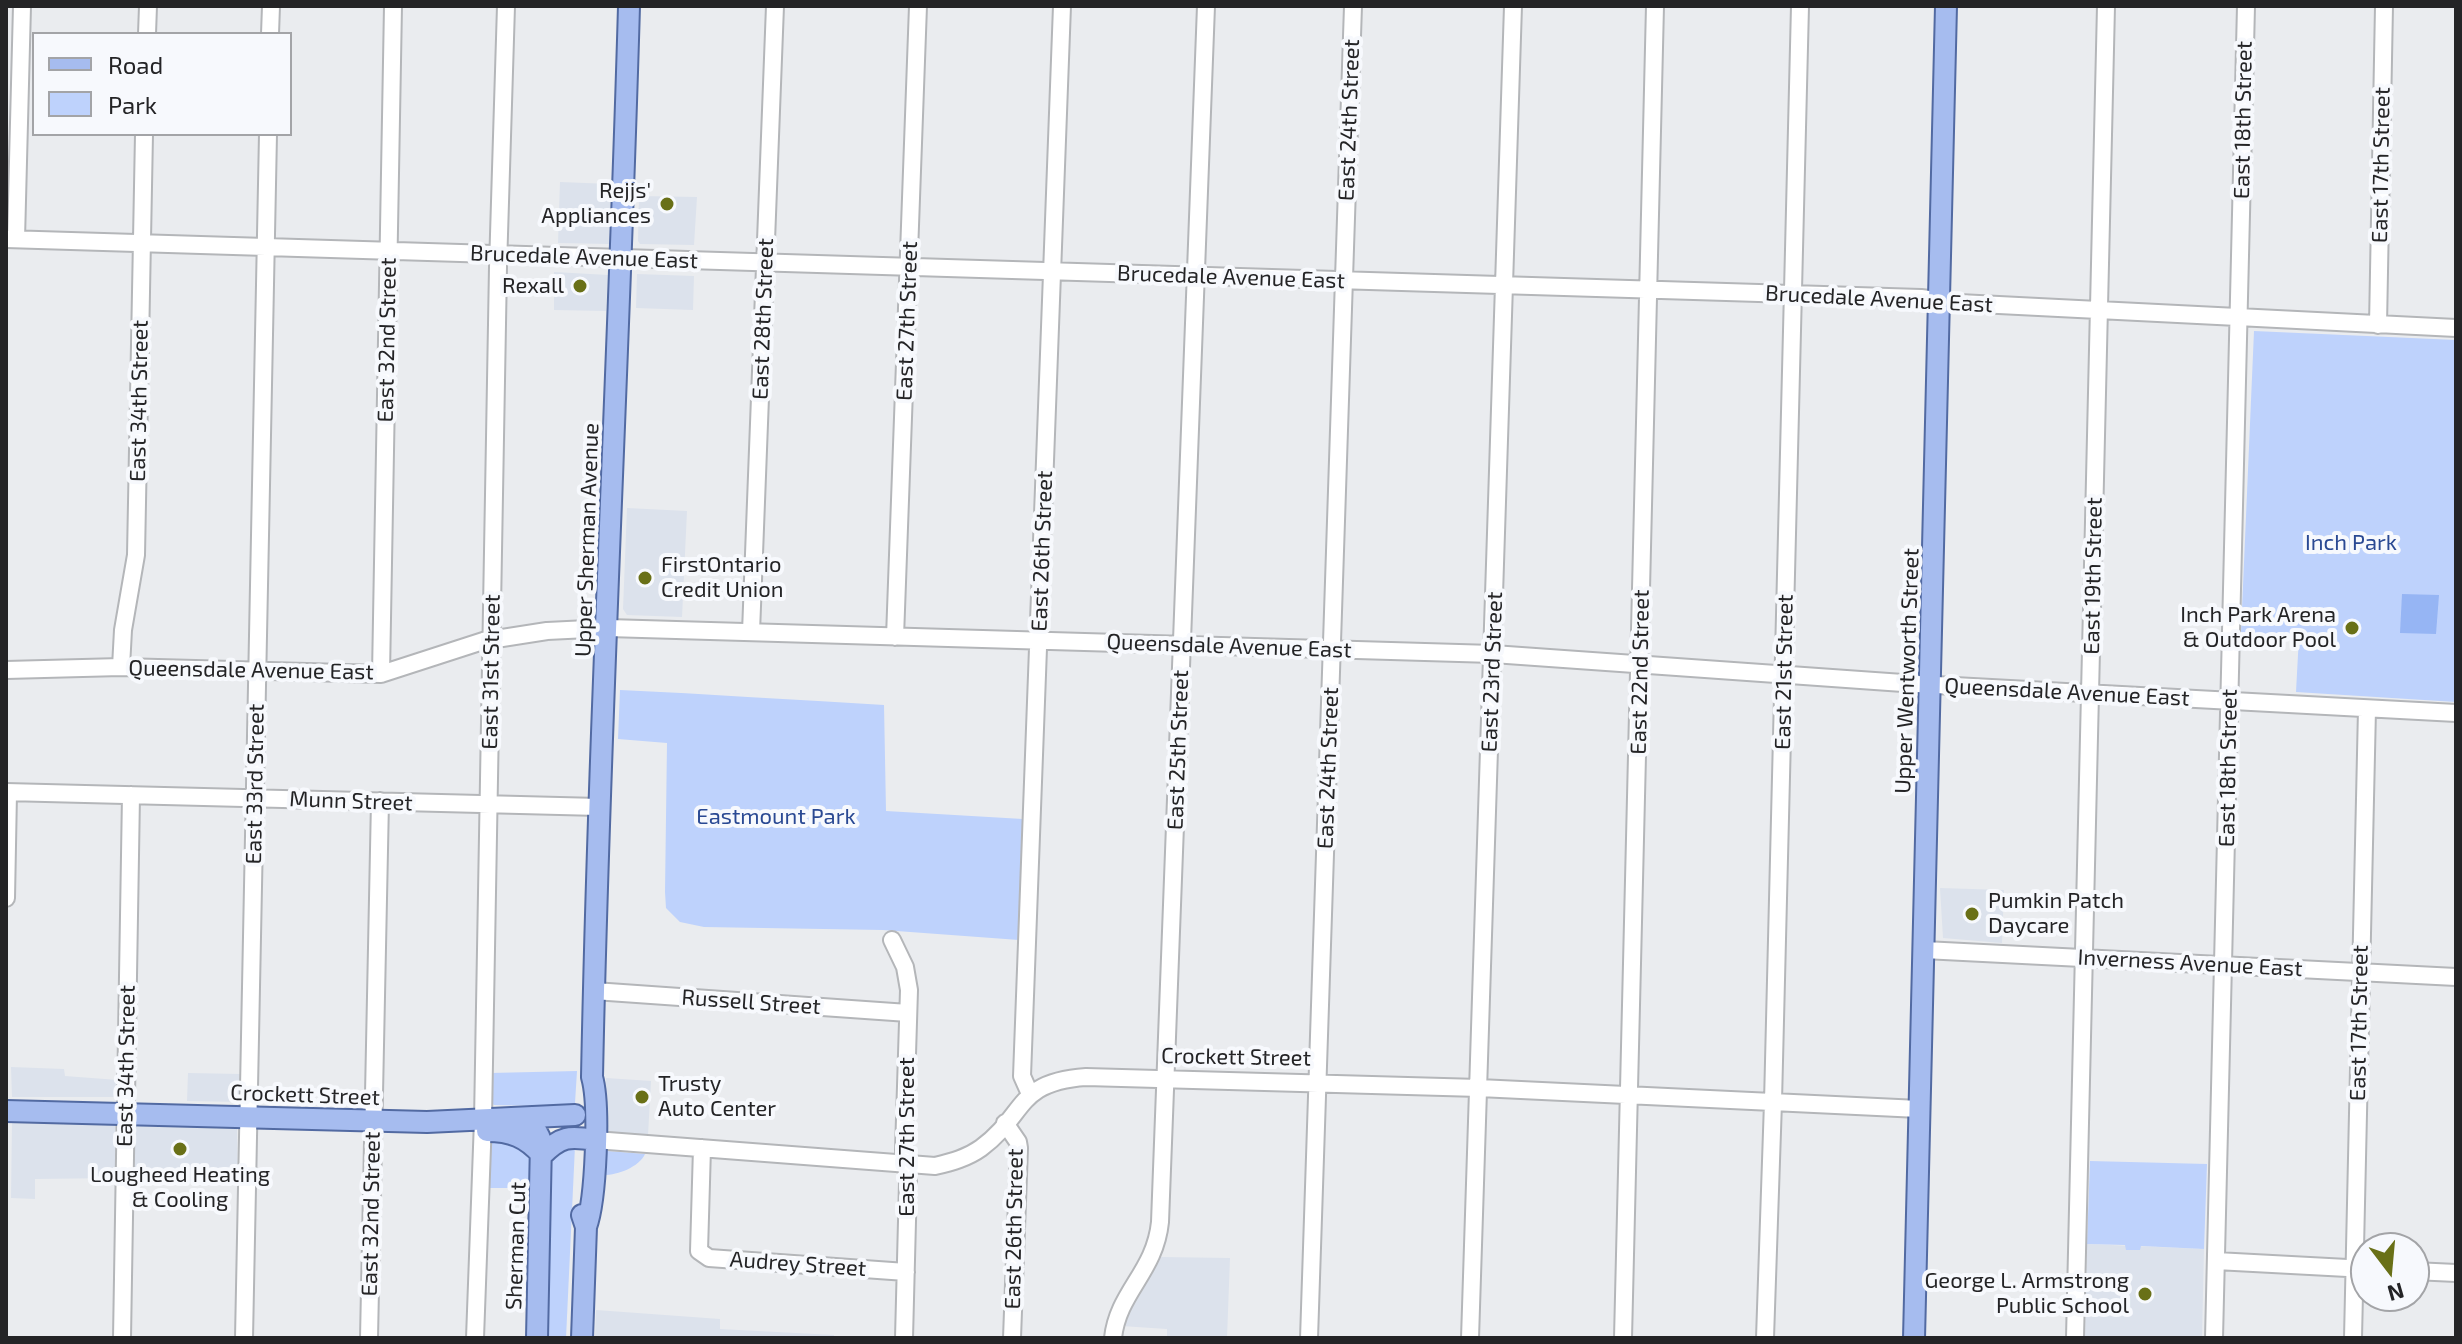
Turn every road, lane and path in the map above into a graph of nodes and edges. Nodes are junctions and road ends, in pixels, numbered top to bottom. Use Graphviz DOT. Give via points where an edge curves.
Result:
graph roads {
  1 [pos="22,6"];
  2 [pos="148,6"];
  3 [pos="271,6"];
  4 [pos="393,6"];
  5 [pos="506,6"];
  6 [pos="629,6"];
  7 [pos="775,6"];
  8 [pos="918,6"];
  9 [pos="1062,6"];
  10 [pos="1206,6"];
  11 [pos="1353,6"];
  12 [pos="1513,6"];
  13 [pos="1655,6"];
  14 [pos="1800,6"];
  15 [pos="1946,6"];
  16 [pos="2106,6"];
  17 [pos="2246,6"];
  18 [pos="2384,6"];
  19 [pos="147,32"];
  20 [pos="270,32"];
  21 [pos="144,136"];
  22 [pos="268,136"];
  23 [pos="11,239"];
  24 [pos="142,244"];
  25 [pos="265,248"];
  26 [pos="389,251"];
  27 [pos="499,254"];
  28 [pos="622,258"];
  29 [pos="765,264"];
  30 [pos="909,268"];
  31 [pos="1052,271"];
  32 [pos="1196,277"];
  33 [pos="1344,281"];
  34 [pos="1503,286"];
  35 [pos="1648,290"];
  36 [pos="1793,294"];
  37 [pos="1941,300"];
  38 [pos="2099,310"];
  39 [pos="2240,318"];
  40 [pos="2378,325"];
  41 [pos="2456,328"];
  42 [pos="608,628"];
  43 [pos="751,632"];
  44 [pos="895,637"];
  45 [pos="492,639"];
  46 [pos="1038,641"];
  47 [pos="1182,645"];
  48 [pos="1332,649"];
  49 [pos="1493,654"];
  50 [pos="1640,666"];
  51 [pos="121,667"];
  52 [pos="6,670"];
  53 [pos="258,671"];
  54 [pos="381,674"];
  55 [pos="1784,675"];
  56 [pos="1930,685"];
  57 [pos="2090,694"];
  58 [pos="2230,701"];
  59 [pos="2367,709"];
  60 [pos="2456,713"];
  61 [pos="7,792"];
  62 [pos="131,795"];
  63 [pos="255,798"];
  64 [pos="380,801"];
  65 [pos="489,805"];
  66 [pos="599,807"];
  67 [pos="6,898"];
  68 [pos="892,940"];
  69 [pos="1924,950"];
  70 [pos="2083,957"];
  71 [pos="2223,965"];
  72 [pos="2360,972"];
  73 [pos="2456,977"];
  74 [pos="594,991"];
  75 [pos="908,1013"];
  76 [pos="1165,1079"];
  77 [pos="1318,1083"];
  78 [pos="589,1084"];
  79 [pos="1479,1088"];
  80 [pos="1030,1094"];
  81 [pos="1630,1095"];
  82 [pos="1773,1102"];
  83 [pos="1919,1109"];
  84 [pos="6,1111"];
  85 [pos="126,1114"];
  86 [pos="575,1115"];
  87 [pos="249,1117"];
  88 [pos="373,1121"];
  89 [pos="489,1123"];
  90 [pos="1005,1123"];
  91 [pos="589,1139"];
  92 [pos="702,1148"];
  93 [pos="542,1155"];
  94 [pos="906,1164"];
  95 [pos="2360,1232"];
  96 [pos="2216,1261"];
  97 [pos="2350,1268"];
  98 [pos="906,1272"];
  99 [pos="2430,1272"];
  100 [pos="2456,1273"];
  101 [pos="2356,1312"];
  102 [pos="122,1338"];
  103 [pos="244,1338"];
  104 [pos="369,1338"];
  105 [pos="475,1338"];
  106 [pos="537,1338"];
  107 [pos="582,1338"];
  108 [pos="904,1338"];
  109 [pos="1012,1338"];
  110 [pos="1113,1338"];
  111 [pos="1309,1338"];
  112 [pos="1470,1338"];
  113 [pos="1623,1338"];
  114 [pos="1765,1338"];
  115 [pos="1914,1338"];
  116 [pos="2075,1338"];
  117 [pos="2214,1338"];
  118 [pos="2353,1338"];
  1 -- 23 [label="street"];
  2 -- 19 [label="street"];
  3 -- 20 [label="street"];
  4 -- 26 [label="street, East 32nd Street"];
  5 -- 27 [label="street, East 31st Street"];
  6 -- 28 [label="main road, Upper Sherman Avenue"];
  7 -- 29 [label="street, East 28th Street"];
  8 -- 30 [label="street, East 27th Street"];
  9 -- 31 [label="street, East 26th Street"];
  10 -- 32 [label="street, East 25th Street"];
  11 -- 33 [label="street, East 24th Street"];
  12 -- 34 [label="street, East 23rd Street"];
  13 -- 35 [label="street, East 22nd Street"];
  14 -- 36 [label="street, East 21st Street"];
  15 -- 37 [label="main road, Upper Wentworth Street"];
  16 -- 38 [label="street, East 19th Street"];
  17 -- 39 [label="street, East 18th Street"];
  18 -- 40 [label="street, East 17th Street"];
  21 -- 24 [label="street, East 34th Street"];
  22 -- 25 [label="street, East 33rd Street"];
  23 -- 24 [label="street, Brucedale Avenue East"];
  24 -- 25 [label="street, Brucedale Avenue East"];
  24 -- 51 [label="street, East 34th Street" via="136,555"];
  25 -- 26 [label="street, Brucedale Avenue East"];
  25 -- 53 [label="street, East 33rd Street"];
  26 -- 27 [label="street, Brucedale Avenue East"];
  26 -- 54 [label="street, East 32nd Street"];
  27 -- 28 [label="street, Brucedale Avenue East"];
  27 -- 45 [label="street, East 31st Street"];
  28 -- 29 [label="street, Brucedale Avenue East"];
  28 -- 42 [label="main road, Upper Sherman Avenue"];
  29 -- 30 [label="street, Brucedale Avenue East"];
  29 -- 43 [label="street, East 28th Street"];
  30 -- 31 [label="street, Brucedale Avenue East"];
  30 -- 44 [label="street, East 27th Street"];
  31 -- 32 [label="street, Brucedale Avenue East"];
  31 -- 46 [label="street, East 26th Street"];
  32 -- 33 [label="street, Brucedale Avenue East"];
  32 -- 47 [label="street, East 25th Street"];
  33 -- 34 [label="street, Brucedale Avenue East"];
  33 -- 48 [label="street, East 24th Street"];
  34 -- 35 [label="street, Brucedale Avenue East"];
  34 -- 49 [label="street, East 23rd Street"];
  35 -- 36 [label="street, Brucedale Avenue East"];
  35 -- 50 [label="street, East 22nd Street"];
  36 -- 37 [label="street, Brucedale Avenue East"];
  36 -- 55 [label="street, East 21st Street"];
  37 -- 38 [label="street, Brucedale Avenue East"];
  37 -- 56 [label="main road, Upper Wentworth Street"];
  38 -- 39 [label="street, Brucedale Avenue East"];
  38 -- 57 [label="street, East 19th Street"];
  39 -- 40 [label="street, Brucedale Avenue East"];
  39 -- 58 [label="street, East 18th Street"];
  40 -- 41 [label="street, Brucedale Avenue East"];
  42 -- 43 [label="street, Queensdale Avenue East"];
  42 -- 45 [label="street, Queensdale Avenue East"];
  42 -- 66 [label="main road, Upper Sherman Avenue"];
  43 -- 44 [label="street, Queensdale Avenue East"];
  44 -- 46 [label="street, Queensdale Avenue East"];
  45 -- 54 [label="street, Queensdale Avenue East"];
  45 -- 65 [label="street, East 31st Street"];
  46 -- 47 [label="street, Queensdale Avenue East"];
  46 -- 80 [label="street, East 26th Street" via="1022,1076"];
  47 -- 48 [label="street, Queensdale Avenue East"];
  47 -- 76 [label="street, East 25th Street"];
  48 -- 49 [label="street, Queensdale Avenue East"];
  48 -- 77 [label="street, East 24th Street"];
  49 -- 50 [label="street, Queensdale Avenue East"];
  49 -- 79 [label="street, East 23rd Street"];
  50 -- 55 [label="street, Queensdale Avenue East"];
  50 -- 81 [label="street, East 22nd Street"];
  51 -- 52 [label="street, Queensdale Avenue East"];
  51 -- 53 [label="street, Queensdale Avenue East"];
  53 -- 54 [label="street, Queensdale Avenue East"];
  53 -- 63 [label="street, East 33rd Street"];
  55 -- 56 [label="street, Queensdale Avenue East"];
  55 -- 82 [label="street, East 21st Street"];
  56 -- 57 [label="street, Queensdale Avenue East"];
  56 -- 69 [label="main road, Upper Wentworth Street"];
  57 -- 58 [label="street, Queensdale Avenue East"];
  57 -- 70 [label="street, East 19th Street"];
  58 -- 59 [label="street, Queensdale Avenue East"];
  58 -- 71 [label="street, East 18th Street"];
  59 -- 60 [label="street, Queensdale Avenue East"];
  59 -- 72 [label="street, East 17th Street"];
  61 -- 62 [label="street, Munn Street"];
  61 -- 67 [label="street"];
  62 -- 63 [label="street, Munn Street"];
  62 -- 85 [label="street, East 34th Street"];
  63 -- 64 [label="street, Munn Street"];
  63 -- 87 [label="street, East 33rd Street"];
  64 -- 65 [label="street, Munn Street"];
  64 -- 88 [label="street, East 32nd Street"];
  65 -- 66 [label="street, Munn Street"];
  65 -- 89 [label="street, East 31st Street"];
  66 -- 74 [label="main road, Upper Sherman Avenue"];
  68 -- 75 [label="street, East 27th Street" via="908,978"];
  69 -- 70 [label="street, Inverness Avenue East"];
  69 -- 83 [label="main road, Upper Wentworth Street"];
  70 -- 71 [label="street, Inverness Avenue East"];
  70 -- 116 [label="street, East 19th Street"];
  71 -- 72 [label="street, Inverness Avenue East"];
  71 -- 96 [label="street, East 18th Street"];
  72 -- 73 [label="street, Inverness Avenue East"];
  72 -- 95 [label="street, East 17th Street"];
  74 -- 75 [label="street, Russell Street"];
  74 -- 78 [label="main road, Upper Sherman Avenue"];
  75 -- 94 [label="street, East 27th Street"];
  76 -- 77 [label="street, Crockett Street"];
  76 -- 80 [label="street, Crockett Street" via="1067,1078"];
  76 -- 110 [label="street, East 25th Street" via="1158,1241 1118,1312"];
  77 -- 79 [label="street, Crockett Street"];
  77 -- 111 [label="street, East 24th Street"];
  78 -- 86 [label="main road"];
  78 -- 91 [label="main road, Upper Sherman Avenue"];
  79 -- 81 [label="street, Crockett Street"];
  79 -- 112 [label="street, East 23rd Street"];
  80 -- 90 [label="street, Crockett Street"];
  81 -- 82 [label="street, Crockett Street"];
  81 -- 113 [label="street, East 22nd Street"];
  82 -- 83 [label="street, Crockett Street"];
  82 -- 114 [label="street, East 21st Street"];
  83 -- 115 [label="main road, Upper Wentworth Street"];
  84 -- 85 [label="main road, Crockett Street"];
  85 -- 87 [label="main road, Crockett Street"];
  85 -- 102 [label="street, East 34th Street"];
  86 -- 89 [label="main road, Crockett Street"];
  86 -- 93 [label="main road" via="548,1135"];
  87 -- 88 [label="main road, Crockett Street"];
  87 -- 103 [label="street, East 33rd Street"];
  88 -- 89 [label="main road, Crockett Street"];
  88 -- 104 [label="street, East 32nd Street"];
  89 -- 93 [label="main road" via="518,1135"];
  89 -- 105 [label="street, East 31st Street"];
  90 -- 94 [label="street, Crockett Street" via="963,1159 935,1166"];
  90 -- 109 [label="street, East 26th Street" via="1019,1148"];
  91 -- 92 [label="street, Crockett Street"];
  91 -- 93 [label="main road" via="559,1140"];
  91 -- 107 [label="main road, Upper Sherman Avenue" via="592,1210 586,1227"];
  92 -- 94 [label="street, Crockett Street"];
  92 -- 98 [label="street, Audrey Street" via="699,1251 709,1258"];
  93 -- 106 [label="main road, Sherman Cut"];
  94 -- 98 [label="street, East 27th Street"];
  96 -- 97 [label="street"];
  96 -- 117 [label="street, East 18th Street"];
  98 -- 108 [label="street, East 27th Street"];
  99 -- 100 [label="street"];
  101 -- 118 [label="street, East 17th Street"];
}
